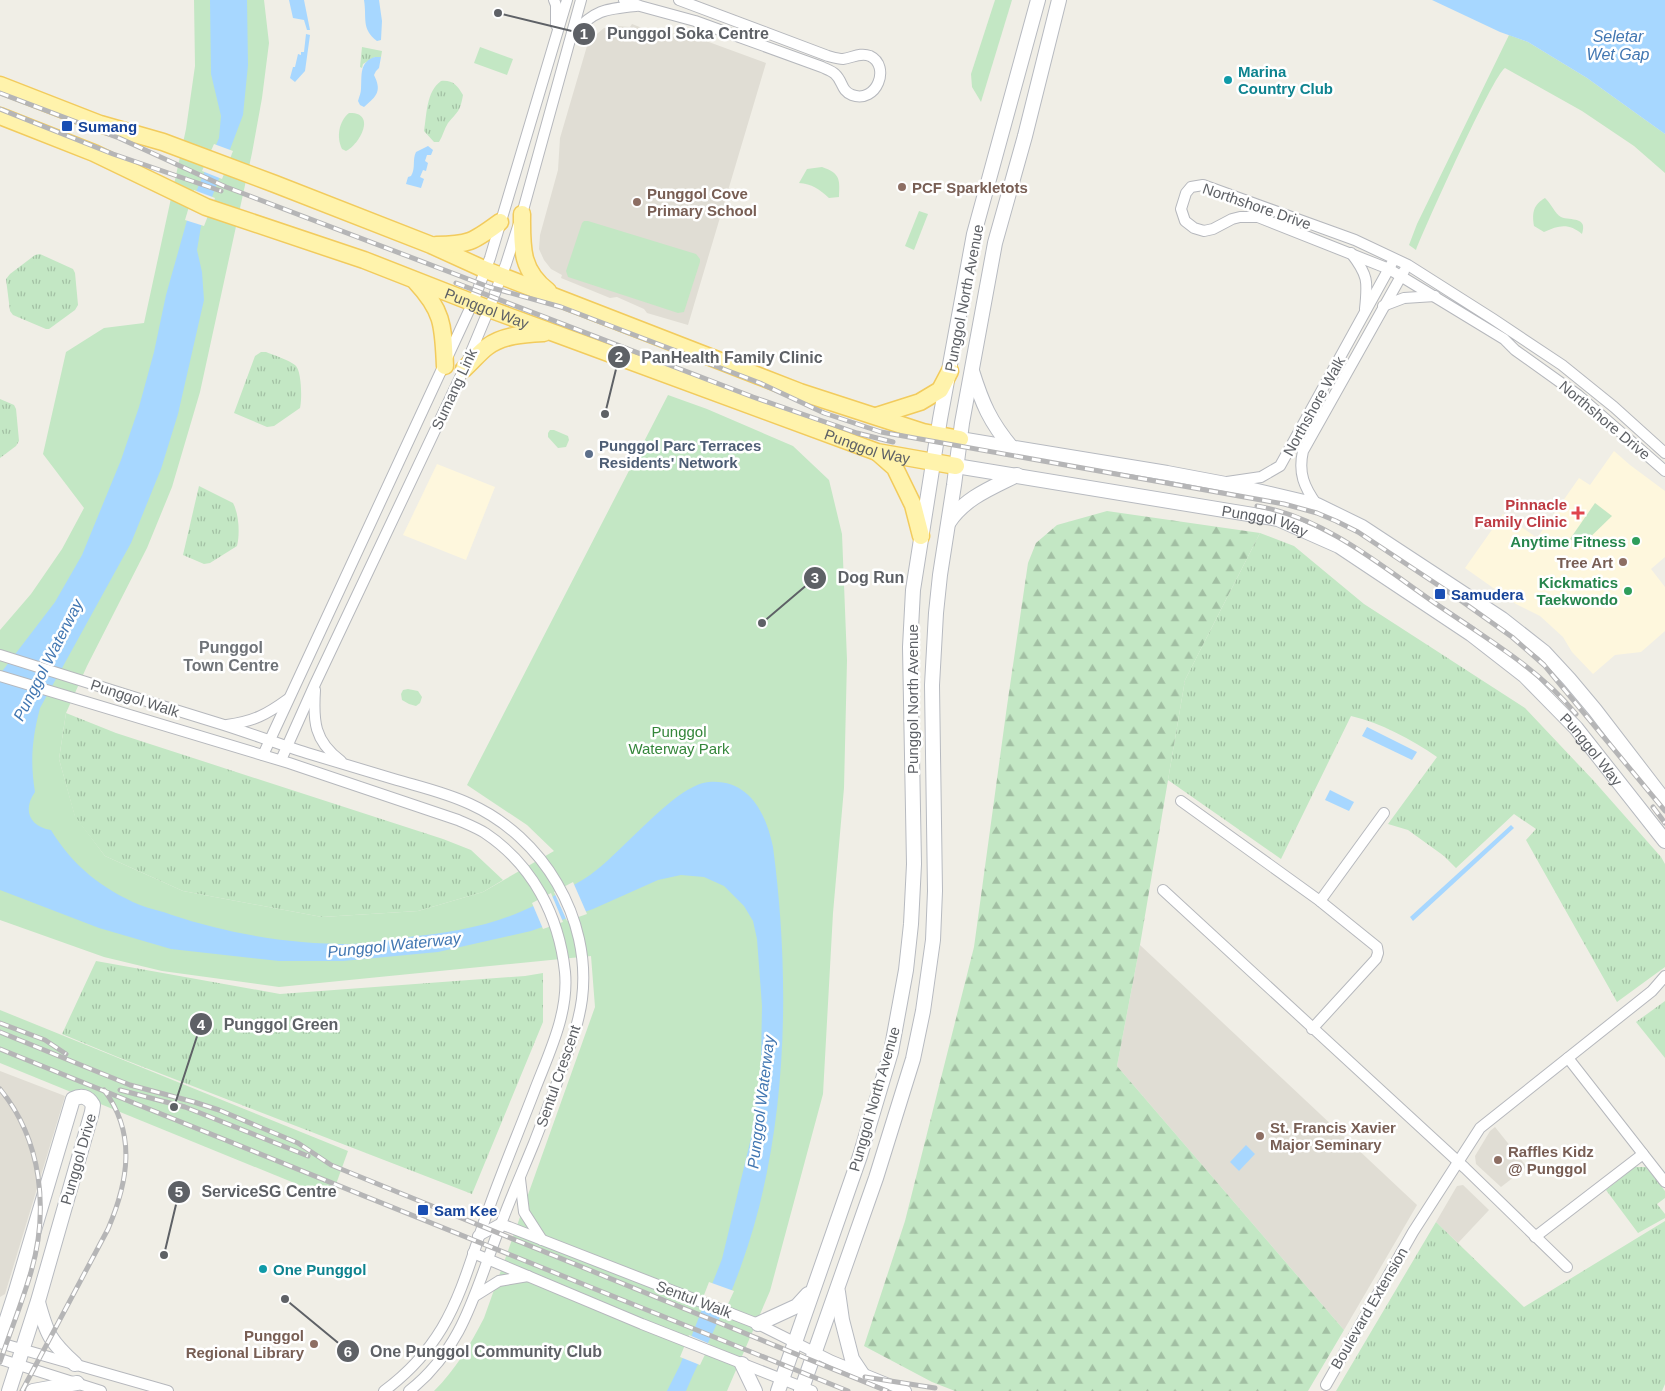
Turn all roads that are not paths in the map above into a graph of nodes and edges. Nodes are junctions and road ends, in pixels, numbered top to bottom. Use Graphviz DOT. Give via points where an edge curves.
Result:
graph roads {
  1 [pos="554,0"];
  2 [pos="566,0"];
  3 [pos="581,0"];
  4 [pos="624,0"];
  5 [pos="679,0"];
  6 [pos="1038,0"];
  7 [pos="1059,0"];
  8 [pos="640,6"];
  9 [pos="556,33"];
  10 [pos="570,35"];
  11 [pos="0,85"];
  12 [pos="0,116"];
  13 [pos="522,214"];
  14 [pos="500,222"];
  15 [pos="431,245"];
  16 [pos="1350,252"];
  17 [pos="1394,258"];
  18 [pos="1408,265"];
  19 [pos="1389,269"];
  20 [pos="486,270"];
  21 [pos="502,275"];
  22 [pos="1401,276"];
  23 [pos="414,279"];
  24 [pos="1435,296"];
  25 [pos="559,298"];
  26 [pos="474,302"];
  27 [pos="1384,306"];
  28 [pos="489,309"];
  29 [pos="1364,314"];
  30 [pos="1499,329"];
  31 [pos="554,333"];
  32 [pos="445,366"];
  33 [pos="971,368"];
  34 [pos="464,369"];
  35 [pos="950,371"];
  36 [pos="876,416"];
  37 [pos="937,435"];
  38 [pos="960,438"];
  39 [pos="1012,448"];
  40 [pos="877,452"];
  41 [pos="1665,453"];
  42 [pos="933,463"];
  43 [pos="956,466"];
  44 [pos="1665,471"];
  45 [pos="1017,475"];
  46 [pos="1218,483"];
  47 [pos="1317,505"];
  48 [pos="948,524"];
  49 [pos="921,536"];
  50 [pos="0,655"];
  51 [pos="0,676"];
  52 [pos="315,684"];
  53 [pos="290,698"];
  54 [pos="224,725"];
  55 [pos="269,741"];
  56 [pos="288,747"];
  57 [pos="262,755"];
  58 [pos="281,760"];
  59 [pos="346,765"];
  60 [pos="1181,800"];
  61 [pos="1665,801"];
  62 [pos="1384,814"];
  63 [pos="1665,841"];
  64 [pos="1163,890"];
  65 [pos="1320,900"];
  66 [pos="1665,976"];
  67 [pos="1665,986"];
  68 [pos="1652,991"];
  69 [pos="1312,1029"];
  70 [pos="1568,1058"];
  71 [pos="1643,1154"];
  72 [pos="1457,1162"];
  73 [pos="520,1178"];
  74 [pos="1665,1182"];
  75 [pos="500,1224"];
  76 [pos="478,1236"];
  77 [pos="1535,1237"];
  78 [pos="542,1240"];
  79 [pos="473,1253"];
  80 [pos="488,1260"];
  81 [pos="1566,1267"];
  82 [pos="528,1276"];
  83 [pos="813,1288"];
  84 [pos="838,1289"];
  85 [pos="16,1294"];
  86 [pos="475,1296"];
  87 [pos="38,1301"];
  88 [pos="0,1306"];
  89 [pos="758,1324"];
  90 [pos="0,1342"];
  91 [pos="795,1342"];
  92 [pos="22,1350"];
  93 [pos="815,1352"];
  94 [pos="0,1359"];
  95 [pos="75,1364"];
  96 [pos="742,1364"];
  97 [pos="17,1365"];
  98 [pos="862,1374"];
  99 [pos="77,1384"];
  100 [pos="780,1385"];
  101 [pos="1326,1385"];
  102 [pos="805,1390"];
  103 [pos="9,1391"];
  104 [pos="33,1391"];
  105 [pos="100,1391"];
  106 [pos="168,1391"];
  107 [pos="384,1391"];
  108 [pos="409,1391"];
  109 [pos="755,1391"];
  110 [pos="906,1391"];
  1 -- 9 [label="street"];
  2 -- 9 [label="street, Sumang Link"];
  3 -- 10 [label="street, Sumang Link"];
  4 -- 8 [label="street"];
  5 -- 8 [label="street" via="828,56 842,59 855,55 870,56 880,72 880,82 869,94 853,95 845,91 836,74 822,67 695,21"];
  6 -- 35 [label="main road, Punggol North Avenue" via="974,234"];
  7 -- 33 [label="main road, Punggol North Avenue" via="995,243"];
  8 -- 10 [label="street" via="598,13"];
  9 -- 14 [label="street, Sumang Link"];
  10 -- 13 [label="street, Sumang Link"];
  11 -- 15 [label="main road, Punggol Way" via="100,124 163,142"];
  12 -- 23 [label="main road, Punggol Way" via="94,154 206,207"];
  13 -- 21 [label="street, Sumang Link"];
  13 -- 25 [label="main road" via="522,252 526,263 538,284"];
  14 -- 15 [label="main road" via="480,237 463,244"];
  14 -- 20 [label="street, Sumang Link"];
  15 -- 20 [label="main road, Punggol Way"];
  16 -- 17 [label="street, Northshore Drive" via="1258,217 1232,219 1213,229 1200,231 1183,217 1182,201 1191,186 1203,185 1344,236"];
  16 -- 19 [label="street, Northshore Drive"];
  16 -- 29 [label="street, Northshore Walk" via="1366,277"];
  17 -- 18 [label="street, Northshore Drive"];
  17 -- 19 [label="street, Northshore Walk"];
  18 -- 22 [label="street, Northshore Walk"];
  18 -- 30 [label="street, Northshore Drive"];
  19 -- 22 [label="street, Northshore Drive"];
  19 -- 29 [label="street, Northshore Walk"];
  20 -- 21 [label="main road, Punggol Way"];
  20 -- 26 [label="street, Sumang Link"];
  21 -- 25 [label="main road, Punggol Way"];
  21 -- 28 [label="street, Sumang Link"];
  22 -- 24 [label="street, Northshore Drive"];
  22 -- 27 [label="street, Northshore Walk"];
  23 -- 26 [label="main road, Punggol Way"];
  23 -- 32 [label="main road" via="428,294 440,318"];
  24 -- 27 [label="street" via="1404,298"];
  24 -- 30 [label="street, Northshore Drive"];
  25 -- 36 [label="main road, Punggol Way" via="800,392"];
  26 -- 28 [label="main road, Punggol Way"];
  26 -- 32 [label="street, Sumang Link"];
  27 -- 47 [label="street, Northshore Walk" via="1304,451 1301,476"];
  28 -- 31 [label="main road, Punggol Way"];
  28 -- 34 [label="street, Sumang Link"];
  29 -- 46 [label="street, Northshore Walk" via="1280,466 1261,477"];
  30 -- 41 [label="street, Northshore Drive" via="1562,365"];
  30 -- 44 [label="street, Northshore Drive" via="1515,350 1578,394"];
  31 -- 34 [label="main road" via="504,338 487,347"];
  31 -- 40 [label="main road, Punggol Way"];
  32 -- 53 [label="street, Sumang Link"];
  33 -- 38 [label="main road, Punggol North Avenue"];
  33 -- 39 [label="main road" via="990,418"];
  34 -- 52 [label="street, Sumang Link"];
  35 -- 36 [label="main road" via="940,390 920,402"];
  35 -- 37 [label="main road, Punggol North Avenue"];
  36 -- 37 [label="main road, Punggol Way"];
  37 -- 38 [label="main road, Punggol Way"];
  37 -- 42 [label="main road, Punggol North Avenue"];
  38 -- 39 [label="main road, Punggol Way"];
  38 -- 43 [label="main road, Punggol North Avenue"];
  39 -- 46 [label="main road, Punggol Way"];
  40 -- 42 [label="main road, Punggol Way"];
  40 -- 49 [label="main road" via="895,468 912,505"];
  42 -- 43 [label="main road, Punggol Way"];
  42 -- 49 [label="main road, Punggol North Avenue"];
  43 -- 45 [label="main road, Punggol Way"];
  43 -- 48 [label="main road, Punggol North Avenue"];
  45 -- 48 [label="main road" via="973,497"];
  45 -- 63 [label="main road, Punggol Way" via="1278,519 1339,546 1471,634 1525,676 1576,728"];
  46 -- 47 [label="main road, Punggol Way"];
  47 -- 61 [label="main road, Punggol Way" via="1362,527 1461,591 1544,652 1595,710"];
  48 -- 84 [label="main road, Punggol North Avenue" via="936,613 932,685 935,891 933,940 923,1011 913,1059"];
  49 -- 83 [label="main road, Punggol North Avenue" via="913,590 910,647 914,864 906,970 891,1052 860,1156"];
  50 -- 54 [label="street, Punggol Walk"];
  51 -- 57 [label="street, Punggol Walk"];
  52 -- 56 [label="street, Sumang Link"];
  52 -- 59 [label="street" via="317,732 332,754"];
  53 -- 54 [label="street" via="272,711 247,722"];
  53 -- 55 [label="street, Sumang Link"];
  54 -- 55 [label="street, Punggol Walk"];
  55 -- 56 [label="street, Sentul Crescent"];
  55 -- 57 [label="street, Sumang Link"];
  56 -- 58 [label="street, Sumang Link"];
  56 -- 59 [label="street, Sentul Crescent"];
  57 -- 58 [label="street, Sentul Crescent"];
  58 -- 76 [label="street, Sentul Crescent" via="479,830 523,866 548,905 557,928 565,993 557,1029"];
  59 -- 73 [label="street, Sentul Crescent" via="433,790 491,815 518,834 538,854 564,896 581,954 582,1000 573,1040"];
  60 -- 65 [label="street"];
  62 -- 65 [label="street"];
  64 -- 69 [label="street"];
  65 -- 69 [label="street" via="1378,947 1378,954"];
  66 -- 68 [label="street"];
  67 -- 68 [label="street"];
  68 -- 70 [label="street, Boulevard Extension"];
  69 -- 72 [label="street"];
  70 -- 71 [label="street"];
  70 -- 72 [label="street, Boulevard Extension" via="1480,1128"];
  71 -- 74 [label="street"];
  71 -- 77 [label="street"];
  72 -- 77 [label="street"];
  72 -- 101 [label="street, Boulevard Extension"];
  73 -- 75 [label="street, Sentul Crescent"];
  73 -- 78 [label="street" via="524,1212"];
  75 -- 76 [label="street"];
  75 -- 78 [label="street, Sentul Walk"];
  75 -- 80 [label="street, Sentul Crescent"];
  76 -- 79 [label="street, Sentul Crescent"];
  77 -- 81 [label="street"];
  78 -- 89 [label="street, Sentul Walk"];
  79 -- 80 [label="street"];
  79 -- 107 [label="street, Sentul Crescent" via="454,1305 431,1346"];
  80 -- 82 [label="street"];
  80 -- 86 [label="street, Sentul Crescent"];
  82 -- 86 [label="street" via="499,1281"];
  82 -- 96 [label="street"];
  83 -- 89 [label="main road" via="798,1306"];
  83 -- 91 [label="main road, Punggol North Avenue"];
  84 -- 93 [label="main road, Punggol North Avenue"];
  84 -- 98 [label="main road" via="852,1359"];
  85 -- 87 [label="main road, Punggol Drive" via="74,1099 86,1097 92,1105 92,1112"];
  85 -- 88 [label="main road"];
  85 -- 90 [label="main road, Punggol Drive"];
  86 -- 108 [label="street, Sentul Crescent" via="461,1329 442,1358 424,1380"];
  87 -- 92 [label="main road, Punggol Drive"];
  87 -- 95 [label="main road" via="50,1338"];
  89 -- 91 [label="street, Sentul Walk"];
  90 -- 92 [label="street"];
  91 -- 93 [label="street, Sentul Walk"];
  91 -- 100 [label="main road, Punggol North Avenue"];
  92 -- 95 [label="street"];
  92 -- 97 [label="main road, Punggol Drive"];
  93 -- 98 [label="street, Sentul Walk"];
  93 -- 102 [label="main road, Punggol North Avenue"];
  94 -- 97 [label="street"];
  95 -- 106 [label="street"];
  96 -- 100 [label="street"];
  96 -- 109 [label="main road"];
  97 -- 99 [label="street"];
  97 -- 103 [label="main road, Punggol Drive"];
  98 -- 110 [label="street, Sentul Walk"];
  99 -- 104 [label="main road"];
  99 -- 105 [label="street"];
  100 -- 102 [label="street"];
}
